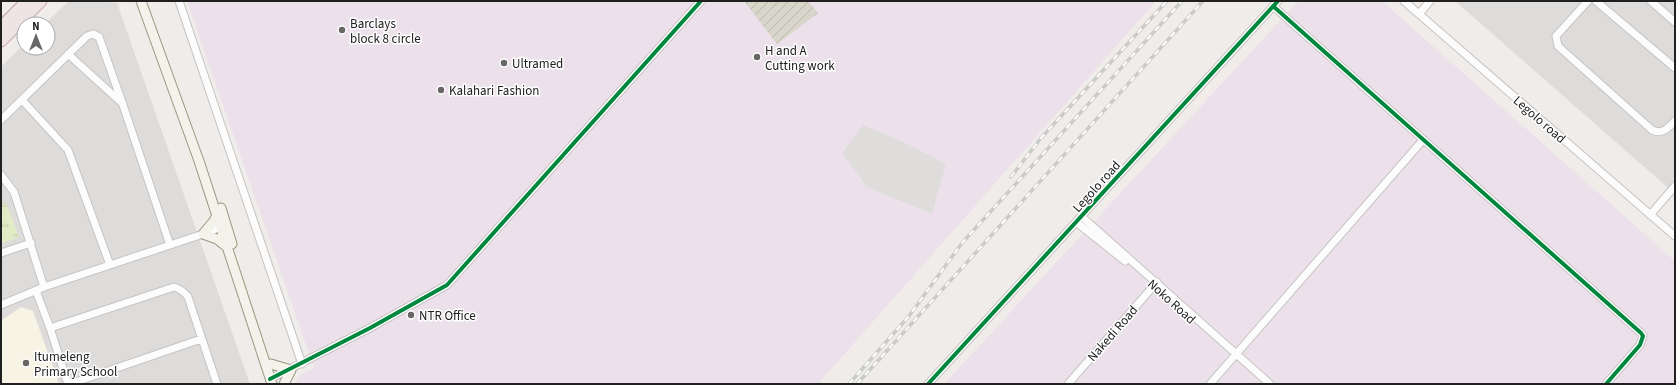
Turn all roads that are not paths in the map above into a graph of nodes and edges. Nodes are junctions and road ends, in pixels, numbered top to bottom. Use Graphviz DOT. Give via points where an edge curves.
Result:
graph roads {
  1 [pos="27,1"];
  2 [pos="41,1"];
  3 [pos="141,1"];
  4 [pos="179,1"];
  5 [pos="701,1"];
  6 [pos="1404,1"];
  7 [pos="1430,1"];
  8 [pos="1588,1"];
  9 [pos="1596,1"];
  10 [pos="1651,1"];
  11 [pos="1276,4"];
  12 [pos="1419,14"];
  13 [pos="1675,22"];
  14 [pos="1,27"];
  15 [pos="1,41"];
  16 [pos="68,54"];
  17 [pos="1675,68"];
  18 [pos="22,100"];
  19 [pos="124,105"];
  20 [pos="184,114"];
  21 [pos="1,120"];
  22 [pos="1675,122"];
  23 [pos="1423,140"];
  24 [pos="1,175"];
  25 [pos="1675,186"];
  26 [pos="216,215"];
  27 [pos="1650,215"];
  28 [pos="1079,219"];
  29 [pos="223,226"];
  30 [pos="203,234"];
  31 [pos="1675,236"];
  32 [pos="31,243"];
  33 [pos="170,245"];
  34 [pos="228,248"];
  35 [pos="1,253"];
  36 [pos="110,265"];
  37 [pos="1156,284"];
  38 [pos="44,287"];
  39 [pos="36,291"];
  40 [pos="1,305"];
  41 [pos="50,328"];
  42 [pos="201,339"];
  43 [pos="1235,356"];
  44 [pos="271,364"];
  45 [pos="302,364"];
  46 [pos="291,370"];
  47 [pos="274,381"];
  48 [pos="69,384"];
  49 [pos="216,384"];
  50 [pos="284,384"];
  51 [pos="928,384"];
  52 [pos="1068,384"];
  53 [pos="1210,384"];
  54 [pos="1264,384"];
  55 [pos="1270,384"];
  56 [pos="1606,384"];
  1 -- 14 [label="highway"];
  2 -- 15 [label="highway"];
  3 -- 20 [label="main road"];
  4 -- 45 [label="street"];
  5 -- 45 [label="street" via="448,286"];
  6 -- 12 [label="street, Legolo road"];
  7 -- 12 [label="street"];
  8 -- 22 [label="street" via="1556,36 1558,46 1652,130 1663,131"];
  9 -- 17 [label="street"];
  10 -- 13 [label="street"];
  11 -- 23 [label="street"];
  11 -- 28 [label="street, Legolo road"];
  12 -- 27 [label="street, Legolo road"];
  16 -- 18 [label="street"];
  16 -- 19 [label="street"];
  16 -- 19 [label="street" via="87,36 94,34 99,37"];
  18 -- 21 [label="street"];
  18 -- 36 [label="street" via="68,150"];
  19 -- 33 [label="street"];
  20 -- 26 [label="main road" via="186,127"];
  20 -- 29 [label="main road"];
  23 -- 43 [label="street"];
  23 -- 56 [label="street" via="1642,333 1640,345"];
  24 -- 32 [label="street" via="14,192"];
  25 -- 27 [label="street"];
  26 -- 29 [label="main road"];
  26 -- 30 [label="main road"];
  27 -- 31 [label="street, Legolo road"];
  28 -- 37 [label="street, Noko Road"];
  28 -- 51 [label="street, Legolo road"];
  29 -- 30 [label="street"];
  29 -- 34 [label="main road"];
  29 -- 44 [label="main road"];
  30 -- 33 [label="street"];
  30 -- 34 [label="main road" via="217,239"];
  32 -- 35 [label="street"];
  32 -- 38 [label="street"];
  33 -- 36 [label="street"];
  34 -- 47 [label="main road"];
  36 -- 38 [label="street"];
  37 -- 43 [label="street, Noko Road"];
  37 -- 52 [label="street, Nakedi Road"];
  38 -- 39 [label="street"];
  39 -- 40 [label="street"];
  39 -- 41 [label="street"];
  41 -- 42 [label="street" via="174,287 185,292 188,297"];
  41 -- 48 [label="street"];
  42 -- 48 [label="street"];
  42 -- 49 [label="street"];
  43 -- 53 [label="street"];
  43 -- 54 [label="street, Noko Road"];
  43 -- 55 [label="street"];
  44 -- 46 [label="main road"];
  44 -- 47 [label="main road"];
  45 -- 46 [label="street"];
  46 -- 47 [label="street"];
  46 -- 50 [label="main road"];
}
